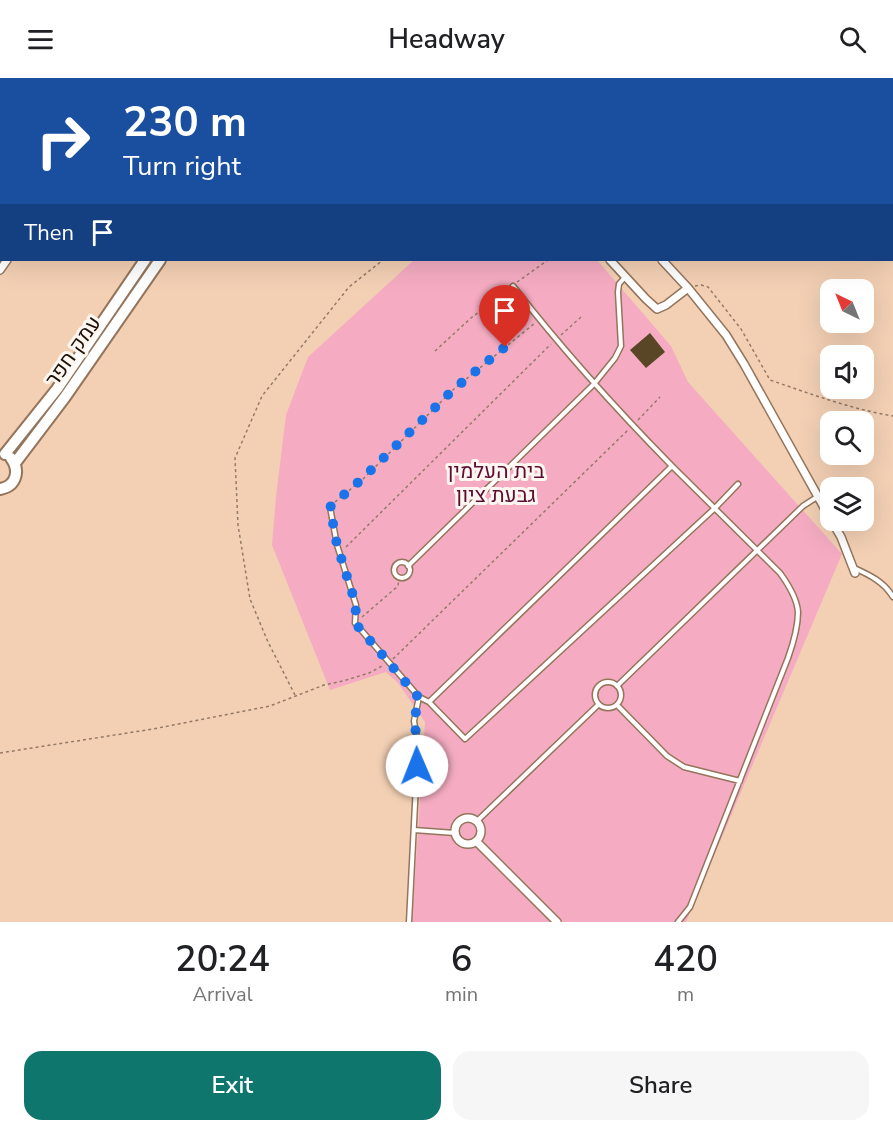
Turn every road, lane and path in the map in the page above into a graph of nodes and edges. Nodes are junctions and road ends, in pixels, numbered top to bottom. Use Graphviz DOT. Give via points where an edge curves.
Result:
graph roads {
  1 [pos="144,261"];
  2 [pos="159,261"];
  3 [pos="382,261"];
  4 [pos="547,261"];
  5 [pos="611,261"];
  6 [pos="663,261"];
  7 [pos="626,276"];
  8 [pos="513,286"];
  9 [pos="688,288"];
  10 [pos="581,317"];
  11 [pos="539,320"];
  12 [pos="555,340"];
  13 [pos="435,351"];
  14 [pos="594,384"];
  15 [pos="660,398"];
  16 [pos="893,416"];
  17 [pos="632,426"];
  18 [pos="2,454"];
  19 [pos="15,463"];
  20 [pos="672,466"];
  21 [pos="738,484"];
  22 [pos="0,489"];
  23 [pos="818,496"];
  24 [pos="820,500"];
  25 [pos="330,507"];
  26 [pos="715,508"];
  27 [pos="837,531"];
  28 [pos="758,549"];
  29 [pos="340,553"];
  30 [pos="408,566"];
  31 [pos="854,570"];
  32 [pos="399,577"];
  33 [pos="893,597"];
  34 [pos="355,623"];
  35 [pos="390,662"];
  36 [pos="617,686"];
  37 [pos="296,696"];
  38 [pos="419,698"];
  39 [pos="429,702"];
  40 [pos="598,705"];
  41 [pos="617,705"];
  42 [pos="0,753"];
  43 [pos="740,781"];
  44 [pos="476,822"];
  45 [pos="414,830"];
  46 [pos="455,833"];
  47 [pos="476,841"];
  48 [pos="409,922"];
  49 [pos="557,922"];
  50 [pos="678,922"];
  1 -- 18 [label="street, עמק חפר" via="57,389"];
  2 -- 19 [label="street, עמק חפר"];
  3 -- 37 [label="path" via="349,287 262,396 235,458 238,525 250,599"];
  4 -- 8 [label="path"];
  5 -- 7 [label="street"];
  6 -- 9 [label="street"];
  7 -- 9 [label="street" via="657,309"];
  7 -- 14 [label="lane" via="618,292 621,346"];
  8 -- 11 [label="lane"];
  8 -- 13 [label="path"];
  9 -- 16 [label="path" via="708,287 741,328 770,380"];
  9 -- 23 [label="street" via="732,344"];
  10 -- 12 [label="path"];
  11 -- 12 [label="lane"];
  11 -- 25 [label="path" via="454,389"];
  12 -- 14 [label="lane"];
  12 -- 29 [label="path"];
  14 -- 17 [label="lane"];
  14 -- 30 [label="lane"];
  15 -- 17 [label="path"];
  17 -- 20 [label="lane"];
  17 -- 35 [label="path"];
  18 -- 19 [label="street"];
  19 -- 22 [label="street, עמק חפר" via="15,478"];
  20 -- 26 [label="lane"];
  20 -- 39 [label="lane"];
  21 -- 26 [label="lane"];
  23 -- 24 [label="street"];
  23 -- 28 [label="lane" via="802,506"];
  25 -- 29 [label="lane"];
  26 -- 28 [label="lane"];
  26 -- 39 [label="lane" via="465,740"];
  27 -- 31 [label="street"];
  28 -- 36 [label="lane"];
  28 -- 43 [label="lane" via="791,588 798,610 788,658"];
  29 -- 34 [label="lane" via="356,605"];
  30 -- 32 [label="lane" via="408,573"];
  30 -- 32 [label="lane" via="402,562 395,565 394,572"];
  31 -- 33 [label="lane" via="887,587"];
  32 -- 34 [label="path" via="398,585"];
  34 -- 35 [label="lane"];
  35 -- 37 [label="path" via="369,673"];
  35 -- 38 [label="lane"];
  36 -- 40 [label="lane" via="610,681 598,685 594,697"];
  36 -- 41 [label="lane" via="621,695"];
  37 -- 42 [label="path" via="270,706 153,729"];
  38 -- 39 [label="lane"];
  38 -- 45 [label="lane" via="414,721 418,745"];
  40 -- 41 [label="lane"];
  40 -- 44 [label="lane"];
  41 -- 43 [label="lane" via="667,756 684,767"];
  43 -- 50 [label="lane" via="690,907"];
  44 -- 46 [label="street" via="463,819"];
  44 -- 47 [label="street" via="481,833"];
  45 -- 46 [label="lane"];
  45 -- 48 [label="lane"];
  46 -- 47 [label="street" via="462,843"];
  47 -- 49 [label="street"];
}
